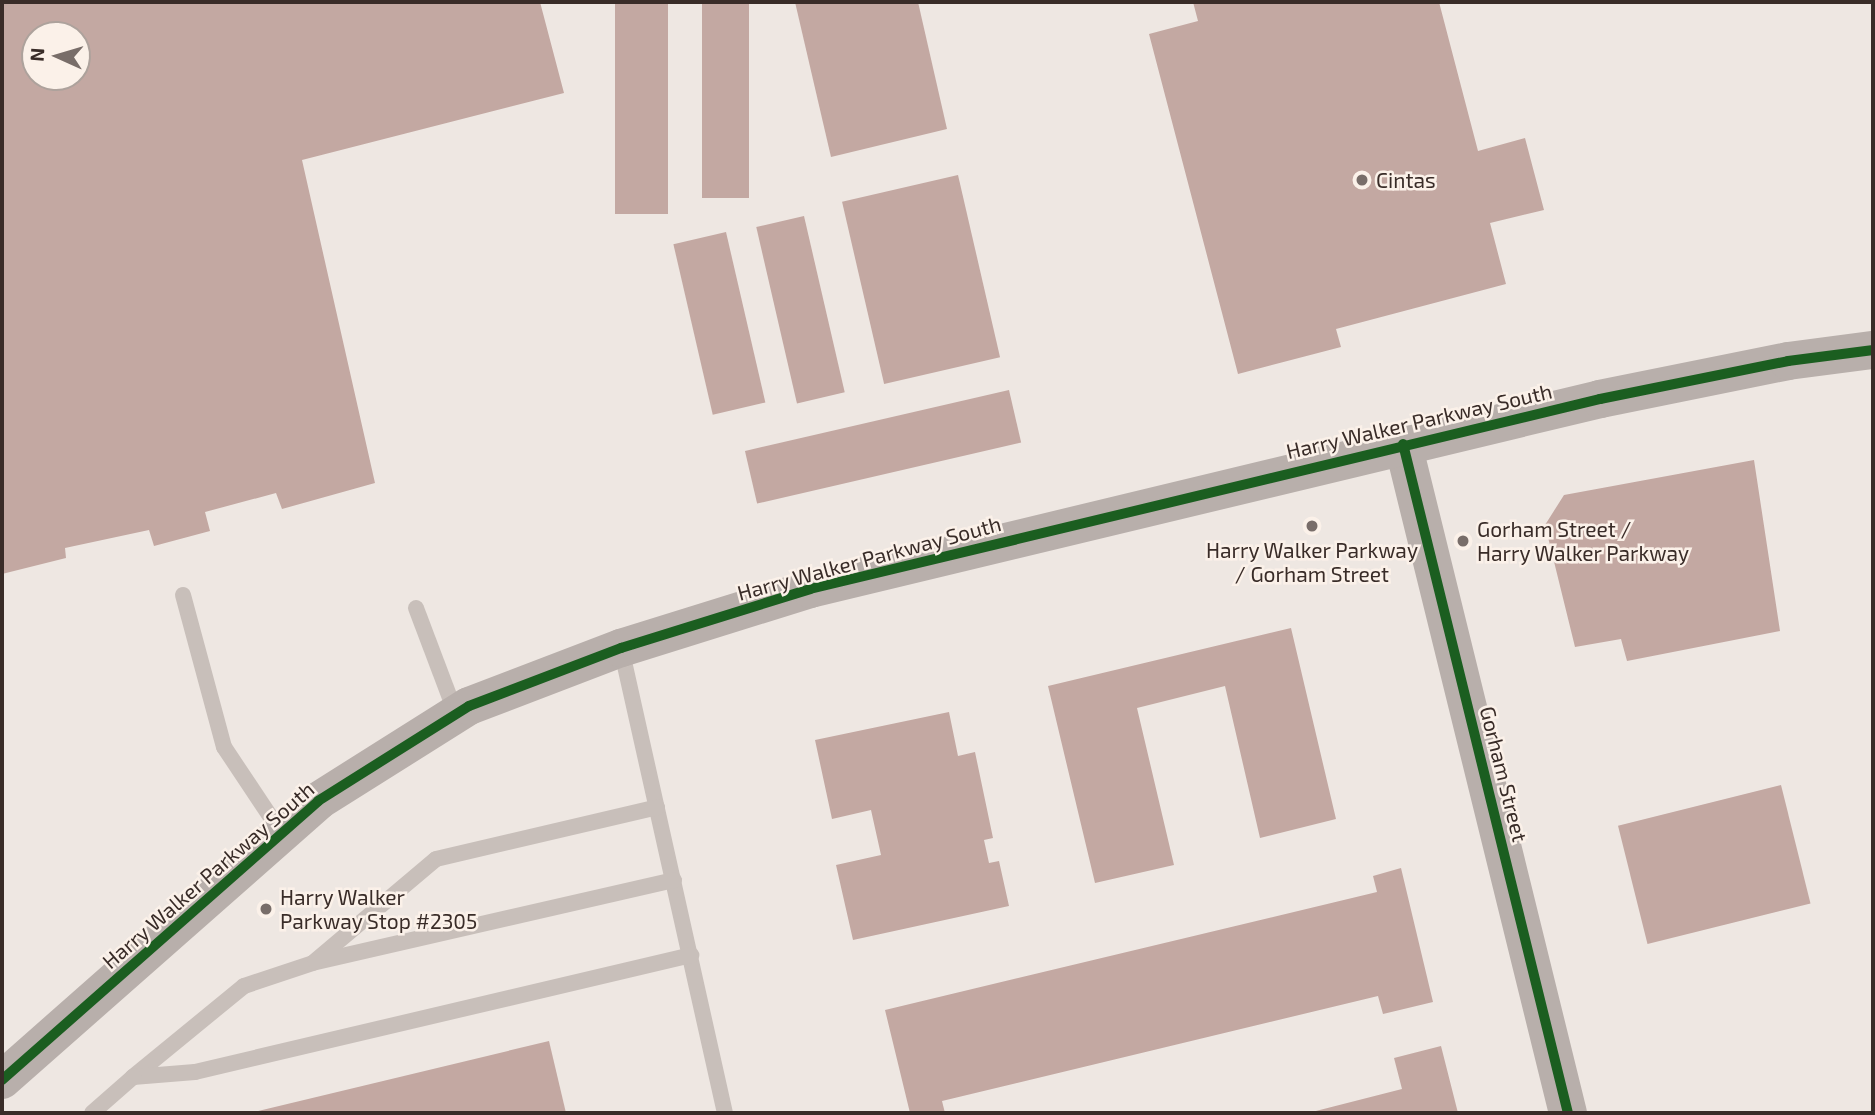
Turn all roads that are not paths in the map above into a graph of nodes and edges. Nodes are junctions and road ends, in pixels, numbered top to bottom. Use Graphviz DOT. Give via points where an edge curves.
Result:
graph roads {
  1 [pos="1873,350"];
  2 [pos="1403,444"];
  3 [pos="183,595"];
  4 [pos="416,608"];
  5 [pos="621,648"];
  6 [pos="456,714"];
  7 [pos="657,807"];
  8 [pos="282,834"];
  9 [pos="674,880"];
  10 [pos="691,955"];
  11 [pos="313,963"];
  12 [pos="134,1077"];
  13 [pos="2,1080"];
  14 [pos="92,1113"];
  15 [pos="725,1113"];
  16 [pos="1568,1113"];
  1 -- 2 [label="street, Harry Walker Parkway South" via="1788,361 1637,391"];
  2 -- 5 [label="street, Harry Walker Parkway South" via="810,589"];
  2 -- 16 [label="street, Gorham Street"];
  3 -- 8 [label="lane" via="224,747"];
  4 -- 6 [label="lane"];
  5 -- 6 [label="street, Harry Walker Parkway South"];
  5 -- 7 [label="lane"];
  6 -- 8 [label="street, Harry Walker Parkway South" via="318,802"];
  7 -- 9 [label="lane"];
  7 -- 11 [label="lane" via="436,859"];
  8 -- 13 [label="street, Harry Walker Parkway South"];
  9 -- 10 [label="lane"];
  9 -- 11 [label="lane"];
  10 -- 12 [label="lane" via="195,1072"];
  10 -- 15 [label="lane"];
  11 -- 12 [label="lane" via="244,986"];
  12 -- 14 [label="lane"];
}
